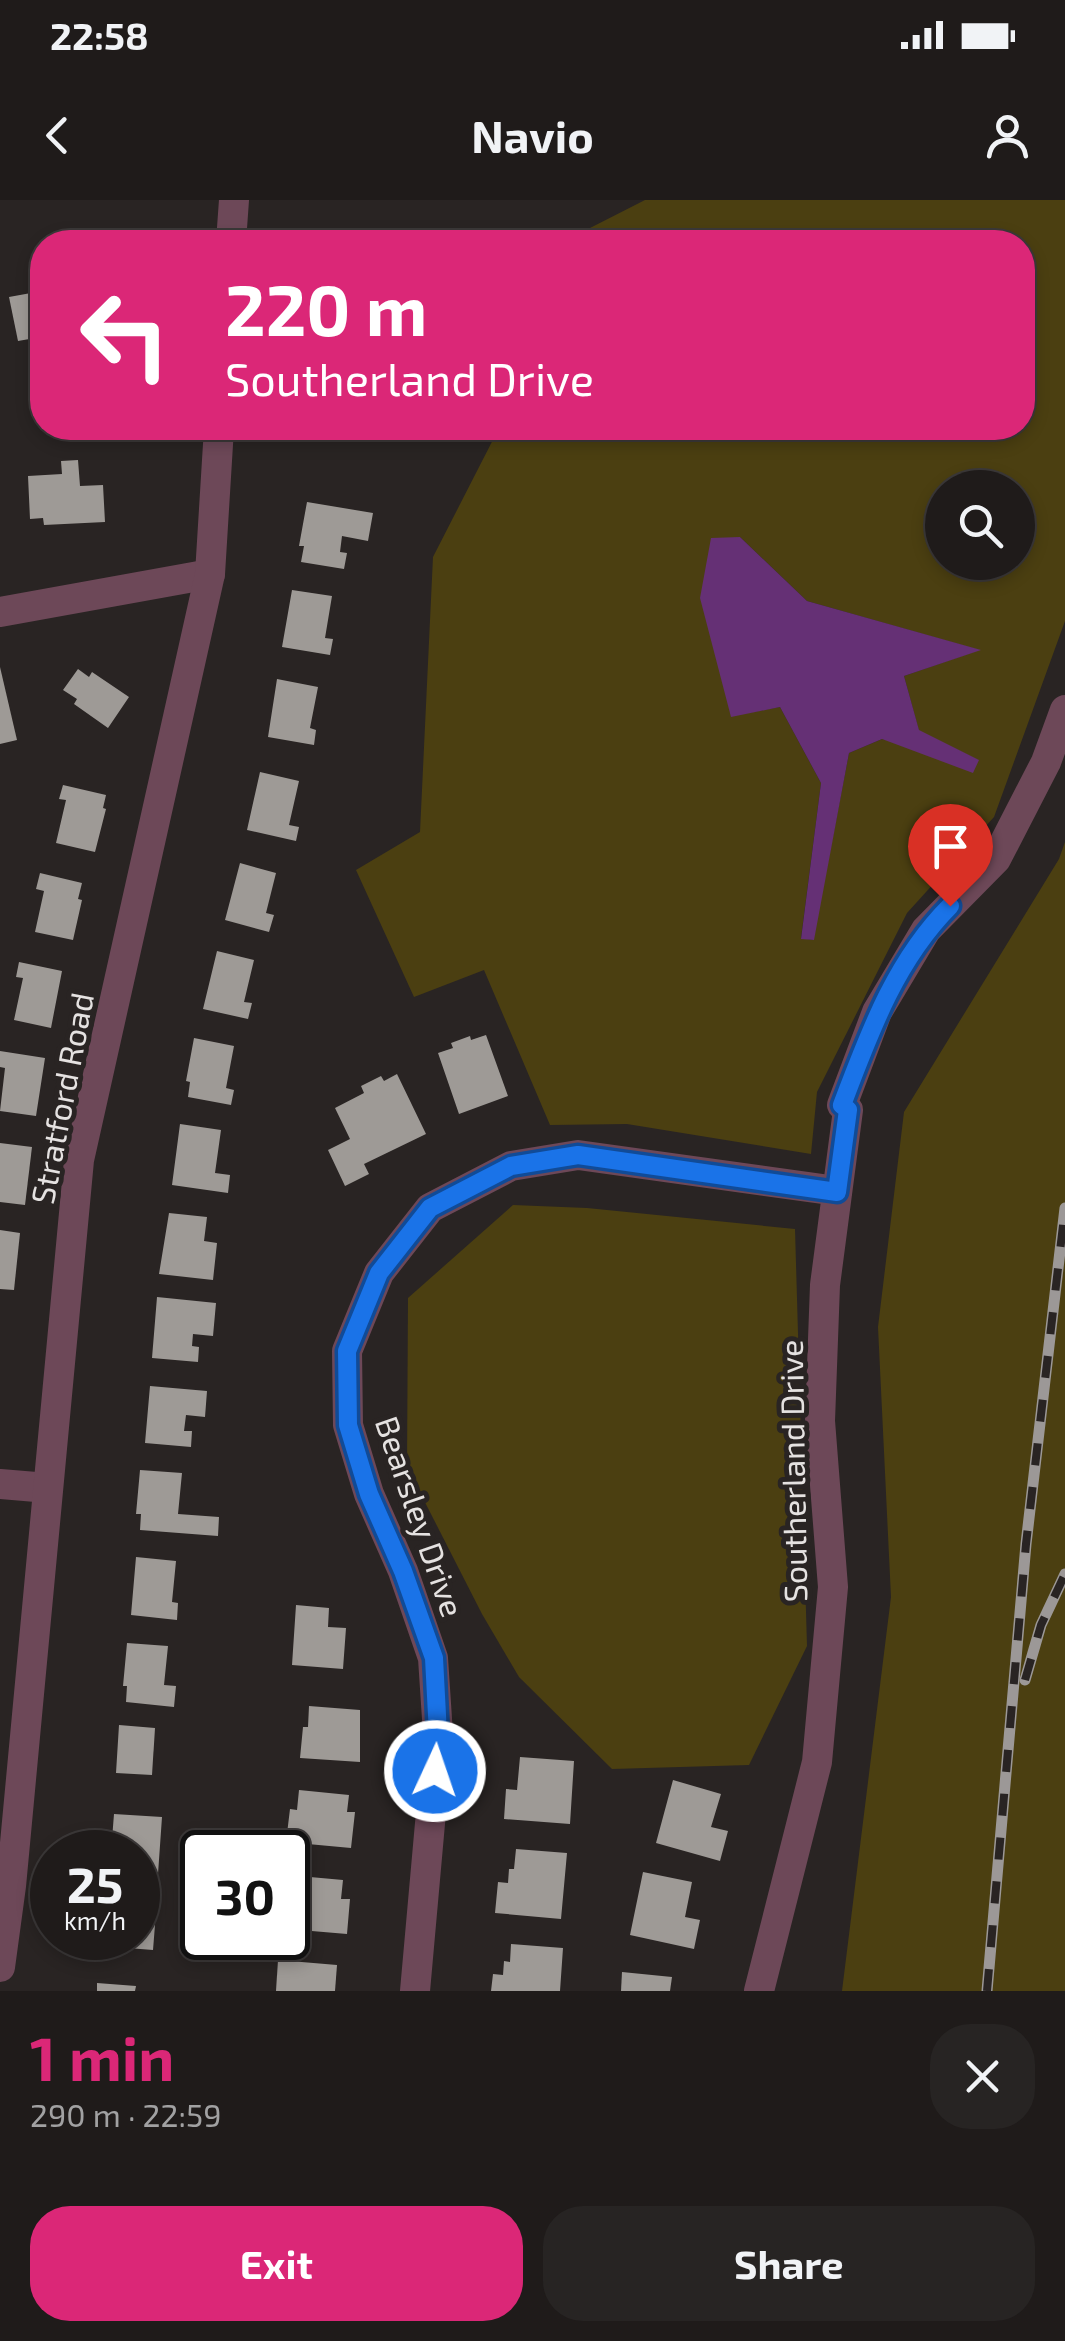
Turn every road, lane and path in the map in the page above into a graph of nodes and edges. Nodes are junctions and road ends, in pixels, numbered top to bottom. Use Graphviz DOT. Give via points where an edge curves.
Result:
graph roads {
  1 [pos="234,200"];
  2 [pos="232,230"];
  3 [pos="218,440"];
  4 [pos="210,574"];
  5 [pos="0,612"];
  6 [pos="1065,710"];
  7 [pos="837,1192"];
  8 [pos="0,1484"];
  9 [pos="48,1488"];
  10 [pos="0,1968"];
  11 [pos="415,1991"];
  12 [pos="759,1991"];
  1 -- 2 [label="street"];
  3 -- 4 [label="street, Stratford Road"];
  4 -- 5 [label="street"];
  4 -- 9 [label="street, Stratford Road" via="79,1160"];
  6 -- 7 [label="street, Southerland Drive" via="996,860 926,930 877,1012 842,1105 848,1110"];
  7 -- 11 [label="street, Bearsley Drive" via="578,1155 511,1166 430,1208 379,1273 347,1351 348,1425 434,1658 438,1734"];
  7 -- 12 [label="street, Southerland Drive" via="825,1285 820,1421 832,1587 817,1762"];
  8 -- 9 [label="street"];
  9 -- 10 [label="street, Stratford Road"];
}
